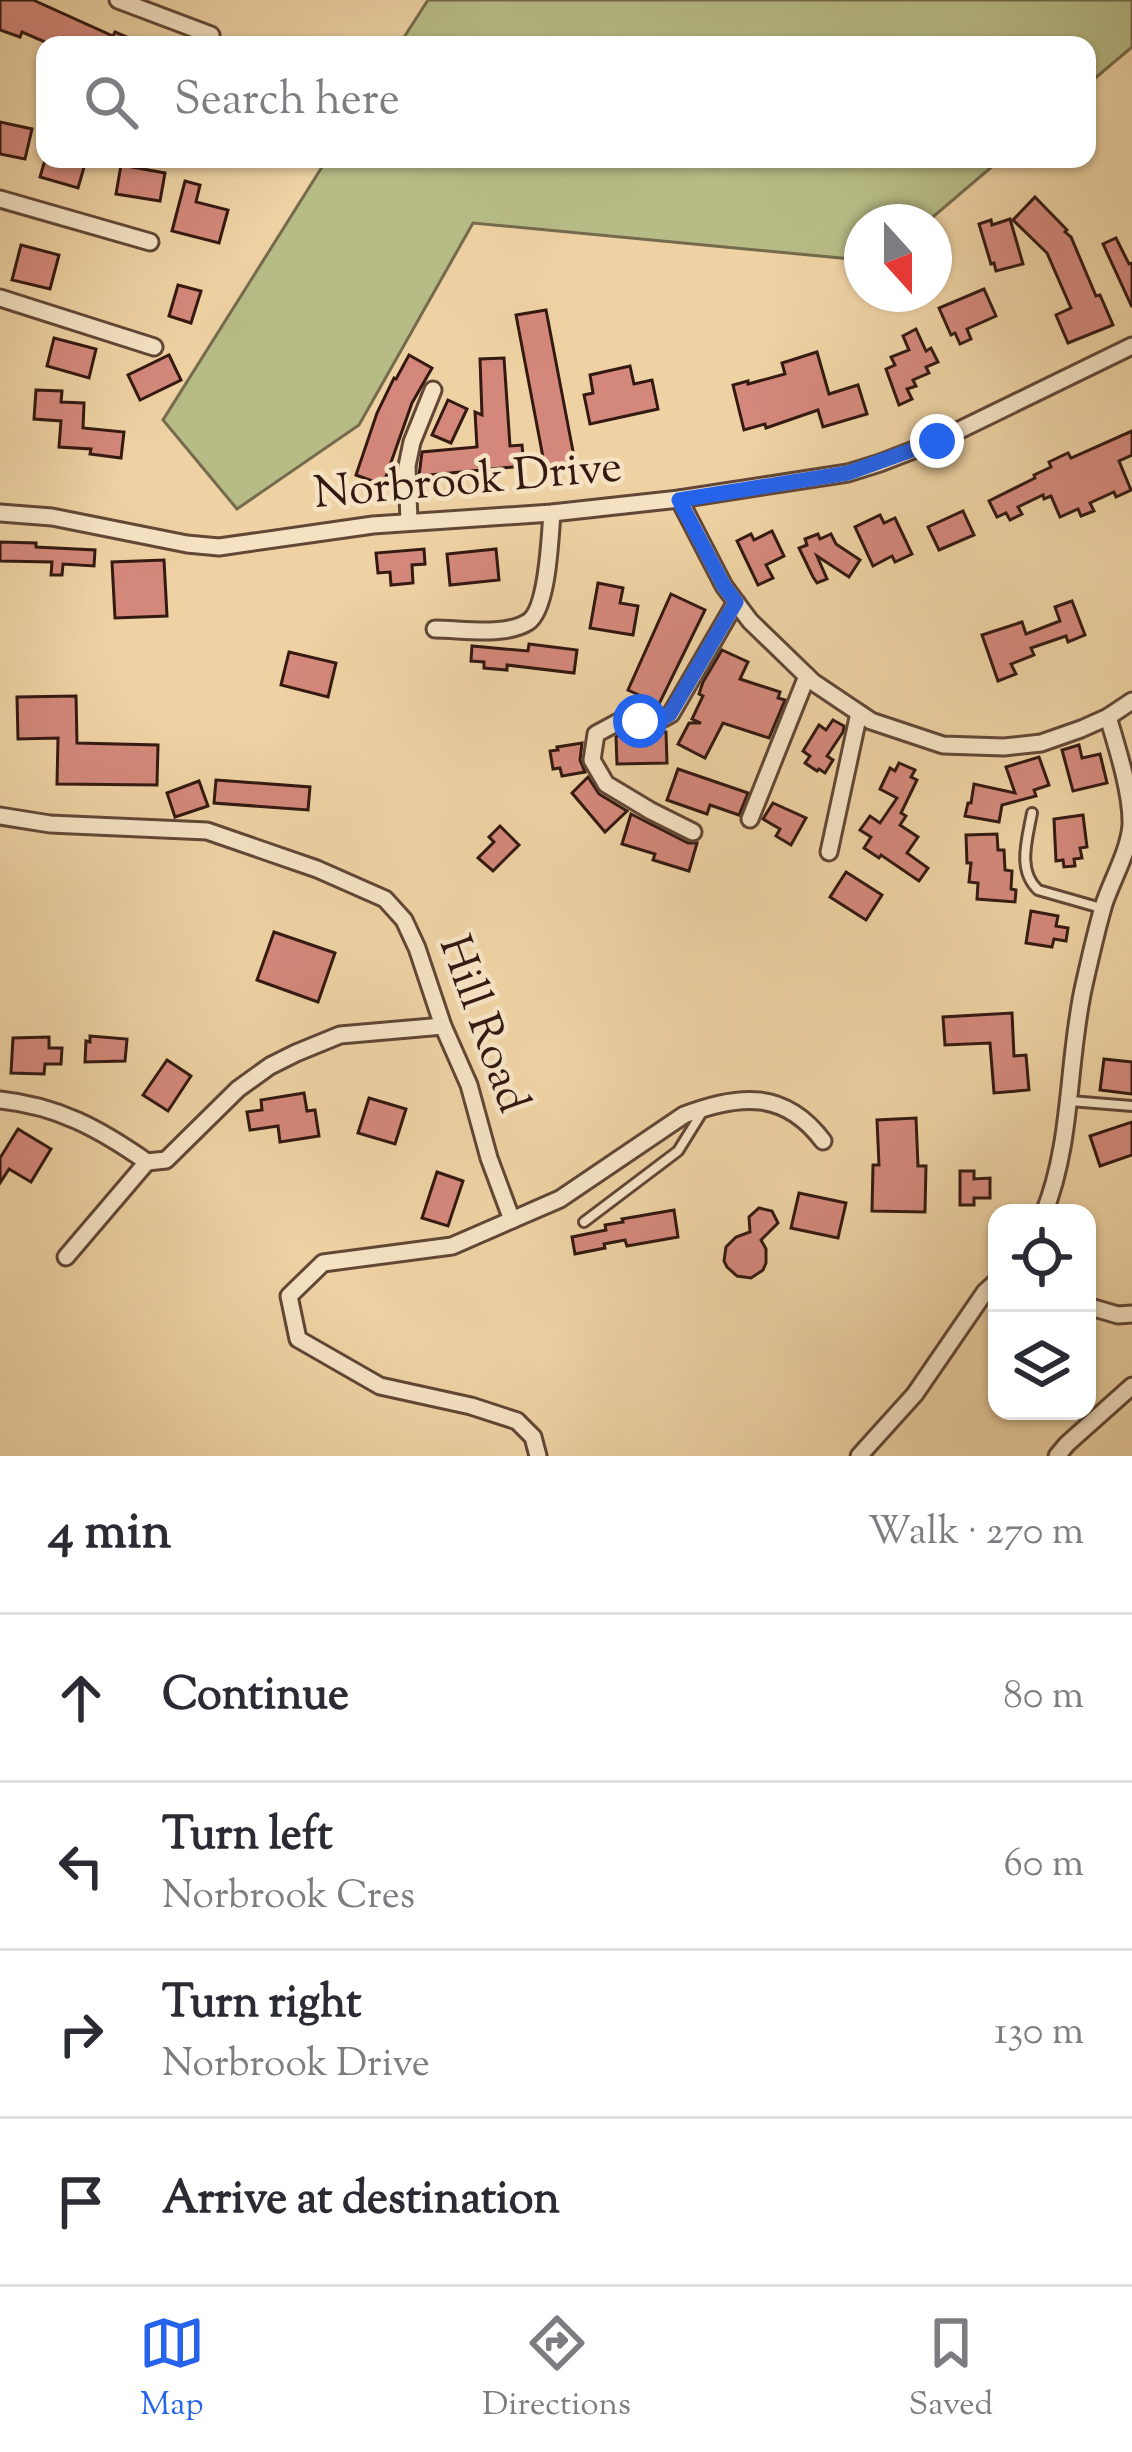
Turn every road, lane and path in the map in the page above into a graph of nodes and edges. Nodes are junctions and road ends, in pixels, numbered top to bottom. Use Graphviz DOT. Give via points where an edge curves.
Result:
graph roads {
  1 [pos="118,0"];
  2 [pos="211,35"];
  3 [pos="0,199"];
  4 [pos="151,242"];
  5 [pos="0,298"];
  6 [pos="1132,346"];
  7 [pos="154,347"];
  8 [pos="433,390"];
  9 [pos="679,500"];
  10 [pos="552,513"];
  11 [pos="0,514"];
  12 [pos="409,523"];
  13 [pos="736,602"];
  14 [pos="435,629"];
  15 [pos="807,676"];
  16 [pos="1132,701"];
  17 [pos="859,713"];
  18 [pos="1108,717"];
  19 [pos="1032,814"];
  20 [pos="0,816"];
  21 [pos="750,819"];
  22 [pos="693,832"];
  23 [pos="829,852"];
  24 [pos="1103,909"];
  25 [pos="443,1026"];
  26 [pos="0,1100"];
  27 [pos="1068,1101"];
  28 [pos="1132,1106"];
  29 [pos="705,1107"];
  30 [pos="823,1142"];
  31 [pos="147,1162"];
  32 [pos="1048,1204"];
  33 [pos="512,1220"];
  34 [pos="584,1222"];
  35 [pos="66,1257"];
  36 [pos="988,1289"];
  37 [pos="1096,1309"];
  38 [pos="1132,1313"];
  39 [pos="1132,1386"];
  40 [pos="538,1456"];
  41 [pos="859,1456"];
  42 [pos="1057,1456"];
  1 -- 2 [label="street"];
  3 -- 4 [label="street"];
  5 -- 7 [label="street"];
  6 -- 9 [label="street, Norbrook Drive" via="880,463"];
  8 -- 12 [label="street" via="406,466"];
  9 -- 10 [label="street, Norbrook Drive"];
  9 -- 13 [label="street"];
  10 -- 12 [label="street, Norbrook Drive"];
  10 -- 14 [label="street" via="544,583 529,621 506,629"];
  11 -- 12 [label="street, Norbrook Drive" via="219,547"];
  13 -- 15 [label="street"];
  13 -- 22 [label="street" via="670,714 622,720 596,734 592,760 606,784"];
  15 -- 17 [label="street"];
  15 -- 21 [label="street"];
  16 -- 18 [label="street"];
  17 -- 18 [label="street" via="943,745 1004,747 1041,743"];
  17 -- 23 [label="street"];
  18 -- 24 [label="street" via="1131,829"];
  19 -- 24 [label="lane" via="1025,870 1032,885"];
  20 -- 25 [label="street, Hill Road" via="207,831 385,899 417,948"];
  24 -- 27 [label="street"];
  25 -- 31 [label="street" via="340,1035 296,1053 238,1089 166,1160"];
  25 -- 33 [label="street, Hill Road"];
  26 -- 31 [label="street" via="101,1130"];
  27 -- 28 [label="lane"];
  27 -- 32 [label="street"];
  29 -- 30 [label="street" via="778,1104 807,1120"];
  29 -- 33 [label="street" via="560,1199"];
  29 -- 34 [label="lane" via="678,1150"];
  31 -- 35 [label="street"];
  33 -- 40 [label="street" via="452,1246 323,1263 289,1296 298,1339 380,1386 518,1421"];
  36 -- 41 [label="street" via="915,1394"];
  37 -- 38 [label="street"];
  39 -- 42 [label="street"];
}
